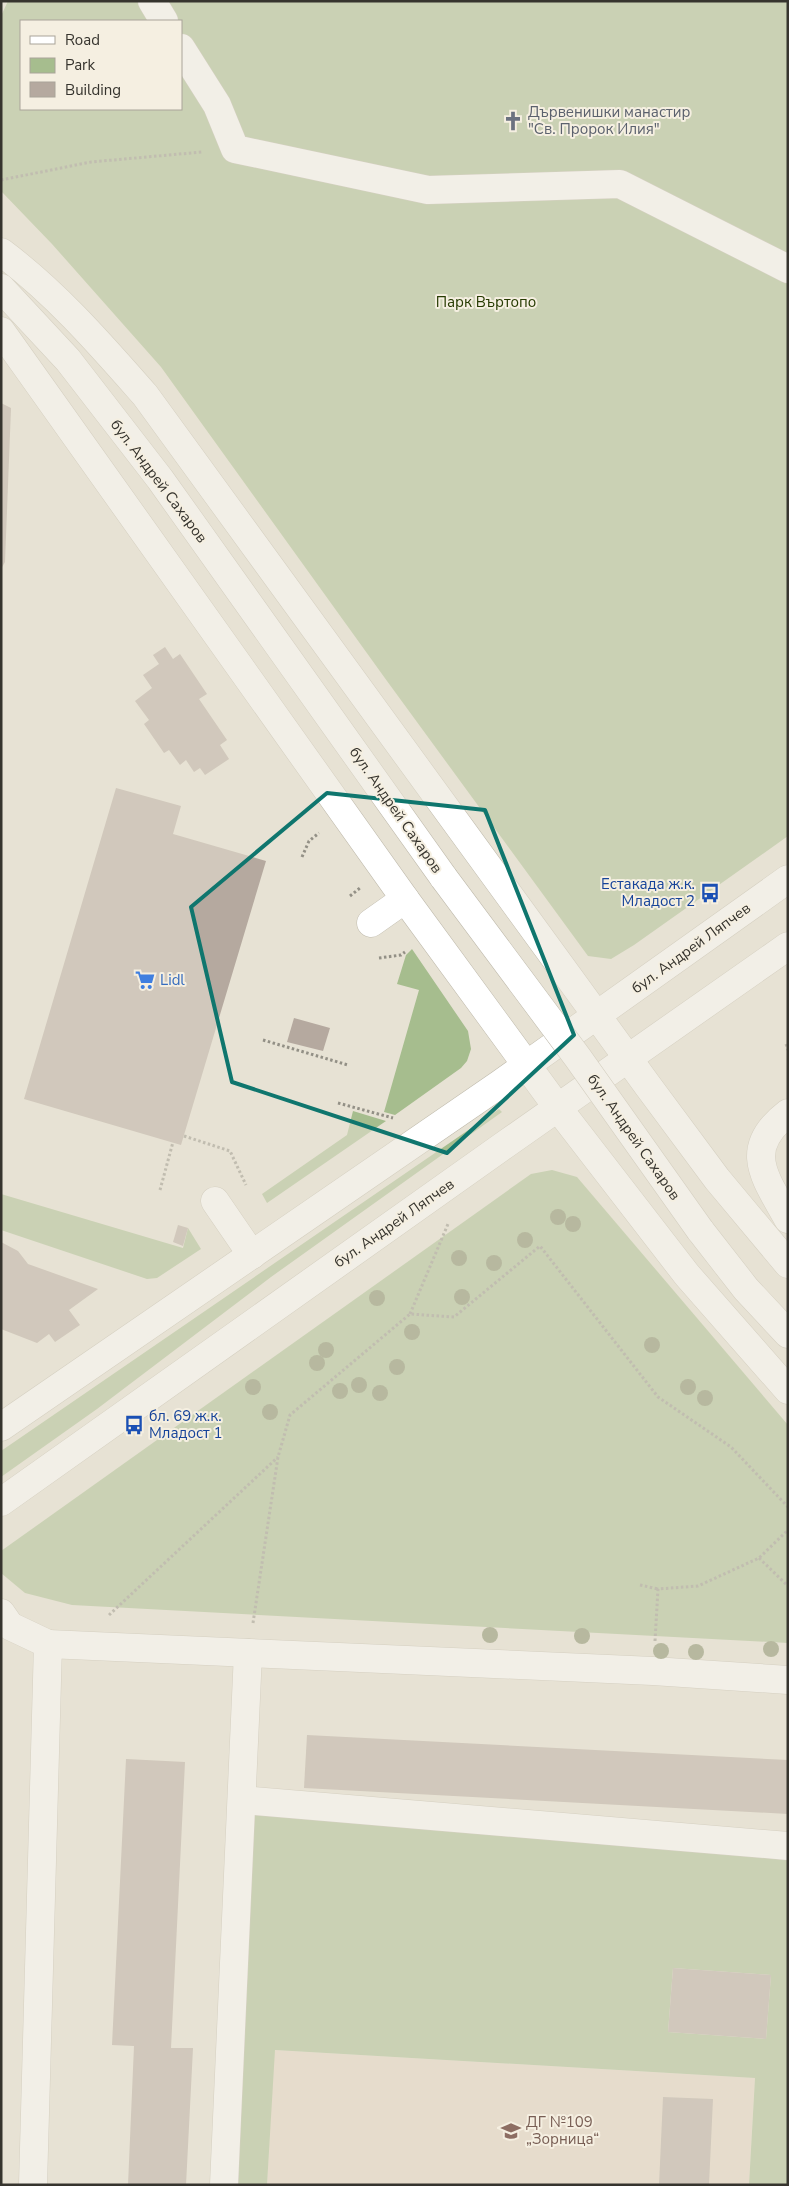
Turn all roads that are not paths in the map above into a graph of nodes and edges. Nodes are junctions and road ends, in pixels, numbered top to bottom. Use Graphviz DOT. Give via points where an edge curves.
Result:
graph roads {
  1 [pos="152,1"];
  2 [pos="163,20"];
  3 [pos="182,50"];
  4 [pos="1,252"];
  5 [pos="788,269"];
  6 [pos="1,288"];
  7 [pos="1,331"];
  8 [pos="788,879"];
  9 [pos="405,899"];
  10 [pos="371,923"];
  11 [pos="788,946"];
  12 [pos="597,1015"];
  13 [pos="628,1058"];
  14 [pos="526,1065"];
  15 [pos="558,1108"];
  16 [pos="788,1113"];
  17 [pos="215,1201"];
  18 [pos="788,1219"];
  19 [pos="252,1255"];
  20 [pos="788,1264"];
  21 [pos="788,1334"];
  22 [pos="788,1390"];
  23 [pos="1,1427"];
  24 [pos="1,1502"];
  25 [pos="1,1613"];
  26 [pos="48,1644"];
  27 [pos="248,1653"];
  28 [pos="788,1680"];
  29 [pos="242,1800"];
  30 [pos="788,1846"];
  31 [pos="33,2185"];
  32 [pos="224,2185"];
  1 -- 2 [label="main road"];
  3 -- 5 [label="main road" via="217,105 235,149 428,190 620,184"];
  4 -- 12 [label="main road" via="32,276 81,323 145,395"];
  6 -- 21 [label="main road, бул. Андрей Сахаров, bridge" via="68,360 160,479 700,1230 746,1289"];
  7 -- 9 [label="main road"];
  8 -- 12 [label="main road, бул. Андрей Ляпчев"];
  9 -- 10 [label="main road"];
  9 -- 14 [label="main road"];
  11 -- 13 [label="main road, бул. Андрей Ляпчев"];
  12 -- 13 [label="main road"];
  12 -- 14 [label="main road, бул. Андрей Ляпчев"];
  13 -- 15 [label="main road, бул. Андрей Ляпчев"];
  13 -- 20 [label="main road" via="717,1179"];
  14 -- 15 [label="main road"];
  14 -- 19 [label="main road, бул. Андрей Ляпчев"];
  15 -- 22 [label="main road" via="687,1275"];
  15 -- 24 [label="main road, бул. Андрей Ляпчев"];
  16 -- 18 [label="main road" via="774,1123 761,1147 764,1172"];
  17 -- 19 [label="main road"];
  19 -- 23 [label="main road, бул. Андрей Ляпчев"];
  25 -- 26 [label="main road" via="10,1626"];
  26 -- 27 [label="main road"];
  26 -- 31 [label="main road"];
  27 -- 28 [label="main road"];
  27 -- 29 [label="main road"];
  29 -- 30 [label="main road"];
  29 -- 32 [label="main road"];
}
